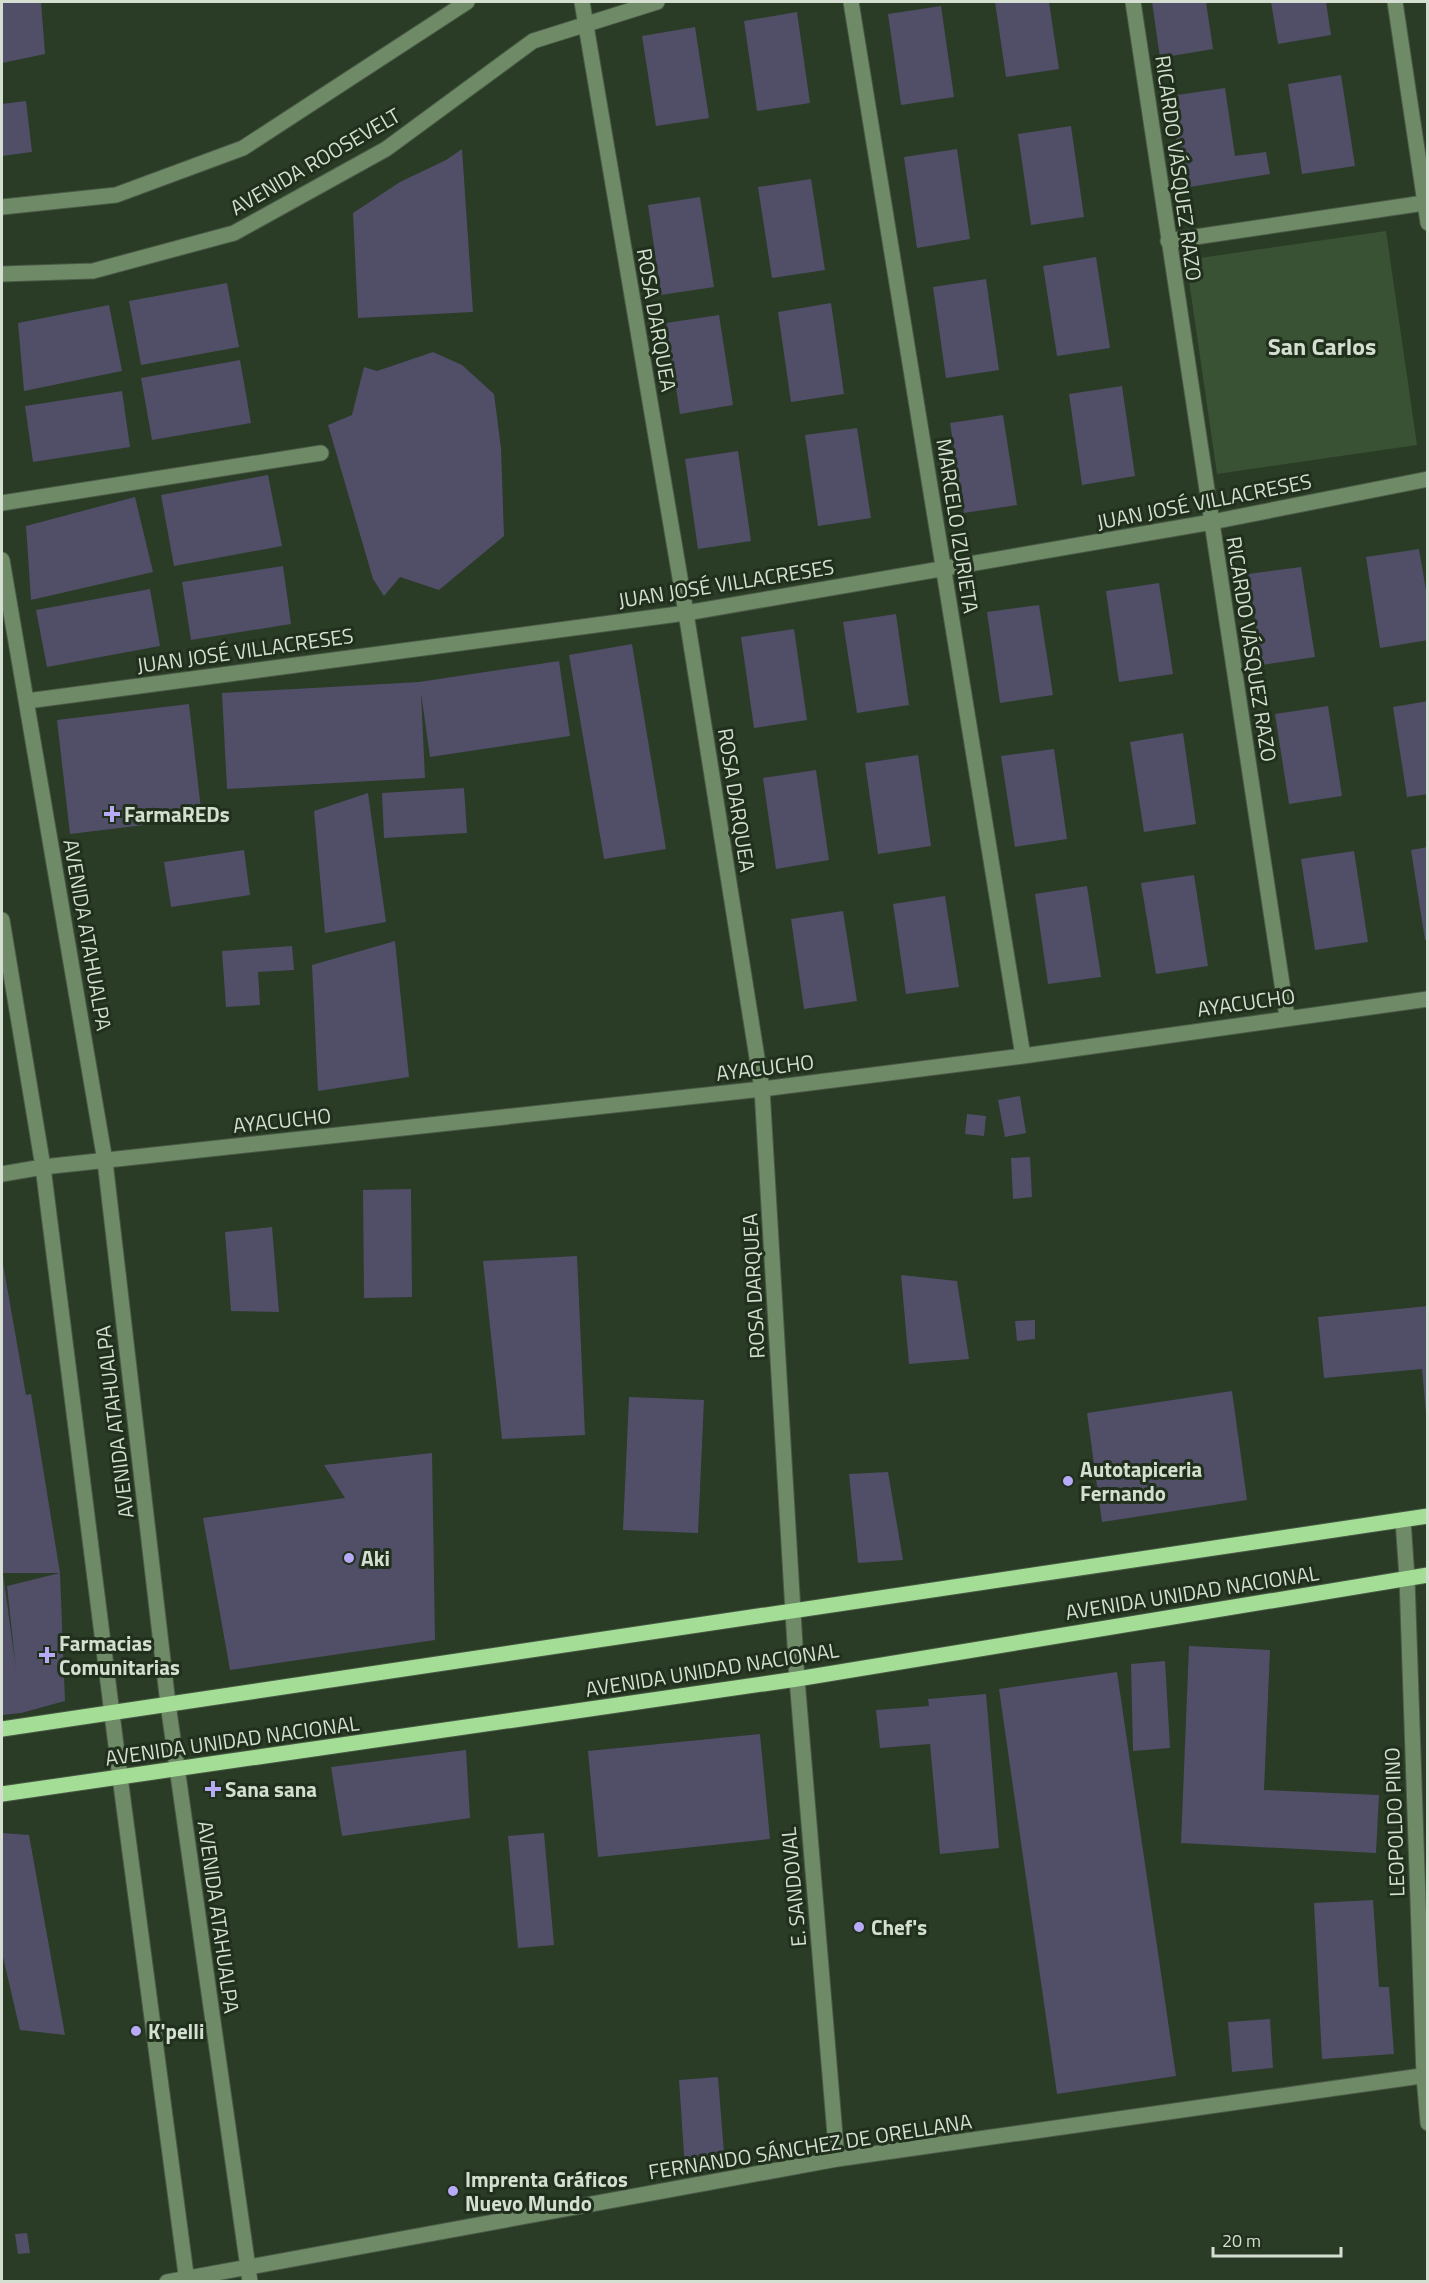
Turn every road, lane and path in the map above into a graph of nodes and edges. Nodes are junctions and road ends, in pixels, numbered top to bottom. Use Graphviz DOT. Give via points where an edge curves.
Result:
graph roads {
  1 [pos="467,2"];
  2 [pos="582,2"];
  3 [pos="657,2"];
  4 [pos="851,2"];
  5 [pos="1133,2"];
  6 [pos="1395,2"];
  7 [pos="585,25"];
  8 [pos="1424,203"];
  9 [pos="2,207"];
  10 [pos="1428,223"];
  11 [pos="1168,241"];
  12 [pos="2,274"];
  13 [pos="321,453"];
  14 [pos="1428,479"];
  15 [pos="2,503"];
  16 [pos="1212,522"];
  17 [pos="2,560"];
  18 [pos="944,569"];
  19 [pos="686,613"];
  20 [pos="27,701"];
  21 [pos="2,920"];
  22 [pos="1428,999"];
  23 [pos="1287,1017"];
  24 [pos="1023,1056"];
  25 [pos="762,1089"];
  26 [pos="105,1161"];
  27 [pos="43,1167"];
  28 [pos="2,1174"];
  29 [pos="1428,1516"];
  30 [pos="1403,1520"];
  31 [pos="1428,1575"];
  32 [pos="1407,1578"];
  33 [pos="793,1611"];
  34 [pos="797,1679"];
  35 [pos="168,1704"];
  36 [pos="113,1712"];
  37 [pos="2,1728"];
  38 [pos="176,1770"];
  39 [pos="120,1777"];
  40 [pos="2,1794"];
  41 [pos="1426,2076"];
  42 [pos="1428,2123"];
  43 [pos="837,2159"];
  44 [pos="249,2274"];
  45 [pos="187,2280"];
  46 [pos="167,2282"];
  1 -- 9 [label="street" via="243,148 116,195"];
  2 -- 7 [label="street, ROSA DARQUEA"];
  3 -- 7 [label="street, AVENIDA ROOSEVELT"];
  4 -- 18 [label="street, MARCELO IZURIETA"];
  5 -- 11 [label="street, RICARDO VÁSQUEZ RAZO"];
  6 -- 8 [label="street"];
  7 -- 12 [label="street, AVENIDA ROOSEVELT" via="532,42 386,149 234,232 93,271"];
  7 -- 19 [label="street, ROSA DARQUEA"];
  8 -- 10 [label="street"];
  8 -- 11 [label="street"];
  11 -- 16 [label="street, RICARDO VÁSQUEZ RAZO"];
  13 -- 15 [label="street"];
  14 -- 16 [label="street, JUAN JOSÉ VILLACRESES"];
  16 -- 18 [label="street, JUAN JOSÉ VILLACRESES"];
  16 -- 23 [label="street, RICARDO VÁSQUEZ RAZO"];
  17 -- 20 [label="street, AVENIDA ATAHUALPA"];
  18 -- 19 [label="street, JUAN JOSÉ VILLACRESES"];
  18 -- 24 [label="street, MARCELO IZURIETA"];
  19 -- 20 [label="street, JUAN JOSÉ VILLACRESES"];
  19 -- 25 [label="street, ROSA DARQUEA"];
  20 -- 26 [label="street, AVENIDA ATAHUALPA"];
  21 -- 27 [label="street, AVENIDA ATAHUALPA"];
  22 -- 23 [label="street, AYACUCHO"];
  23 -- 24 [label="street, AYACUCHO"];
  24 -- 25 [label="street, AYACUCHO"];
  25 -- 26 [label="street, AYACUCHO"];
  25 -- 33 [label="street, ROSA DARQUEA"];
  26 -- 27 [label="street, AYACUCHO"];
  26 -- 35 [label="street, AVENIDA ATAHUALPA"];
  27 -- 28 [label="street, AYACUCHO"];
  27 -- 36 [label="street, AVENIDA ATAHUALPA"];
  29 -- 30 [label="main road, AVENIDA UNIDAD NACIONAL"];
  30 -- 32 [label="street, LEOPOLDO PINO"];
  30 -- 33 [label="main road, AVENIDA UNIDAD NACIONAL"];
  31 -- 32 [label="main road, AVENIDA UNIDAD NACIONAL"];
  32 -- 34 [label="main road, AVENIDA UNIDAD NACIONAL"];
  32 -- 41 [label="street, LEOPOLDO PINO"];
  33 -- 34 [label="street, E. SANDOVAL"];
  33 -- 35 [label="main road, AVENIDA UNIDAD NACIONAL"];
  34 -- 38 [label="main road, AVENIDA UNIDAD NACIONAL"];
  34 -- 43 [label="street, E. SANDOVAL"];
  35 -- 36 [label="main road, AVENIDA UNIDAD NACIONAL"];
  35 -- 38 [label="street, AVENIDA ATAHUALPA"];
  36 -- 37 [label="main road, AVENIDA UNIDAD NACIONAL"];
  36 -- 39 [label="street, AVENIDA ATAHUALPA"];
  38 -- 39 [label="main road, AVENIDA UNIDAD NACIONAL"];
  38 -- 44 [label="street, AVENIDA ATAHUALPA"];
  39 -- 40 [label="main road, AVENIDA UNIDAD NACIONAL"];
  39 -- 45 [label="street, AVENIDA ATAHUALPA"];
  41 -- 42 [label="street, LEOPOLDO PINO"];
  41 -- 43 [label="street, FERNANDO SÁNCHEZ DE ORELLANA"];
  43 -- 44 [label="street, FERNANDO SÁNCHEZ DE ORELLANA"];
  44 -- 45 [label="street, FERNANDO SÁNCHEZ DE ORELLANA"];
  45 -- 46 [label="street, FERNANDO SÁNCHEZ DE ORELLANA"];
}
